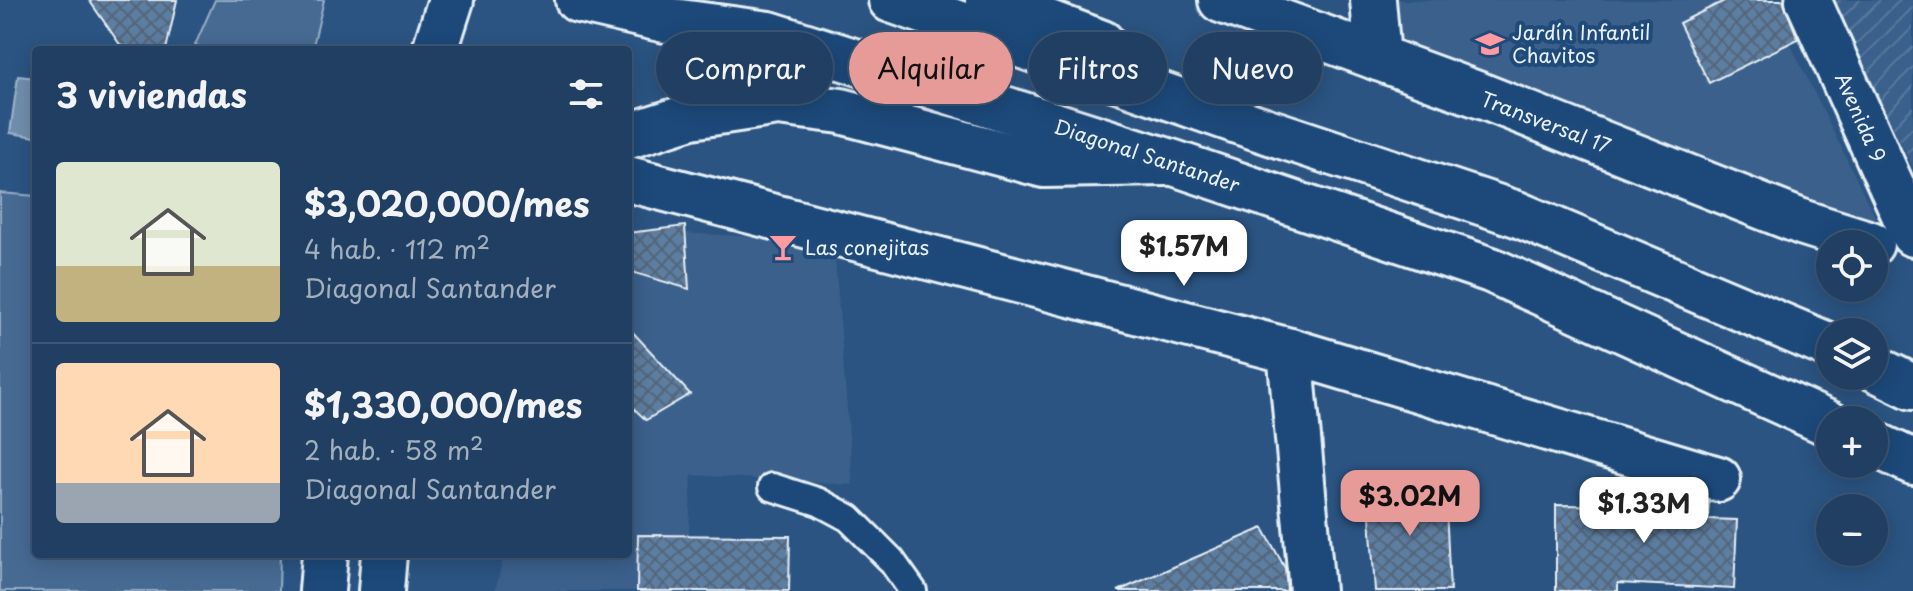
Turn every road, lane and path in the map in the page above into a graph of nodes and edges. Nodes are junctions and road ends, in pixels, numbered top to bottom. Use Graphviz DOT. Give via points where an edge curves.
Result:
graph roads {
  1 [pos="451,0"];
  2 [pos="578,0"];
  3 [pos="678,0"];
  4 [pos="891,0"];
  5 [pos="988,0"];
  6 [pos="1221,0"];
  7 [pos="1373,0"];
  8 [pos="1808,0"];
  9 [pos="754,32"];
  10 [pos="764,32"];
  11 [pos="436,46"];
  12 [pos="833,54"];
  13 [pos="1378,58"];
  14 [pos="1240,122"];
  15 [pos="632,135"];
  16 [pos="1174,163"];
  17 [pos="632,180"];
  18 [pos="1827,230"];
  19 [pos="1913,234"];
  20 [pos="1888,249"];
  21 [pos="1913,257"];
  22 [pos="1816,340"];
  23 [pos="1290,351"];
  24 [pos="1888,375"];
  25 [pos="1913,387"];
  26 [pos="1816,418"];
  27 [pos="1888,450"];
  28 [pos="1913,462"];
  29 [pos="1718,479"];
  30 [pos="772,487"];
  31 [pos="325,558"];
  32 [pos="384,558"];
  33 [pos="322,591"];
  34 [pos="381,591"];
  35 [pos="913,591"];
  36 [pos="1312,591"];
  1 -- 11 [label="street"];
  2 -- 9 [label="street, Diagonal Santander" via="665,20"];
  3 -- 10 [label="street"];
  4 -- 14 [label="street"];
  5 -- 14 [label="street" via="1193,76"];
  6 -- 13 [label="street, Transversal 17"];
  7 -- 13 [label="street"];
  8 -- 19 [label="street, Avenida 9"];
  12 -- 16 [label="street, Diagonal Santander"];
  13 -- 18 [label="street, Transversal 17"];
  14 -- 22 [label="street" via="1517,214"];
  15 -- 16 [label="street" via="691,116 778,103 841,111 1044,165"];
  16 -- 26 [label="street, Diagonal Santander" via="1491,270"];
  17 -- 23 [label="street"];
  20 -- 21 [label="street, Transversal 17"];
  23 -- 29 [label="street"];
  23 -- 36 [label="street"];
  24 -- 25 [label="street"];
  27 -- 28 [label="street"];
  30 -- 35 [label="lane" via="849,518"];
  31 -- 33 [label="street"];
  32 -- 34 [label="street"];
}
